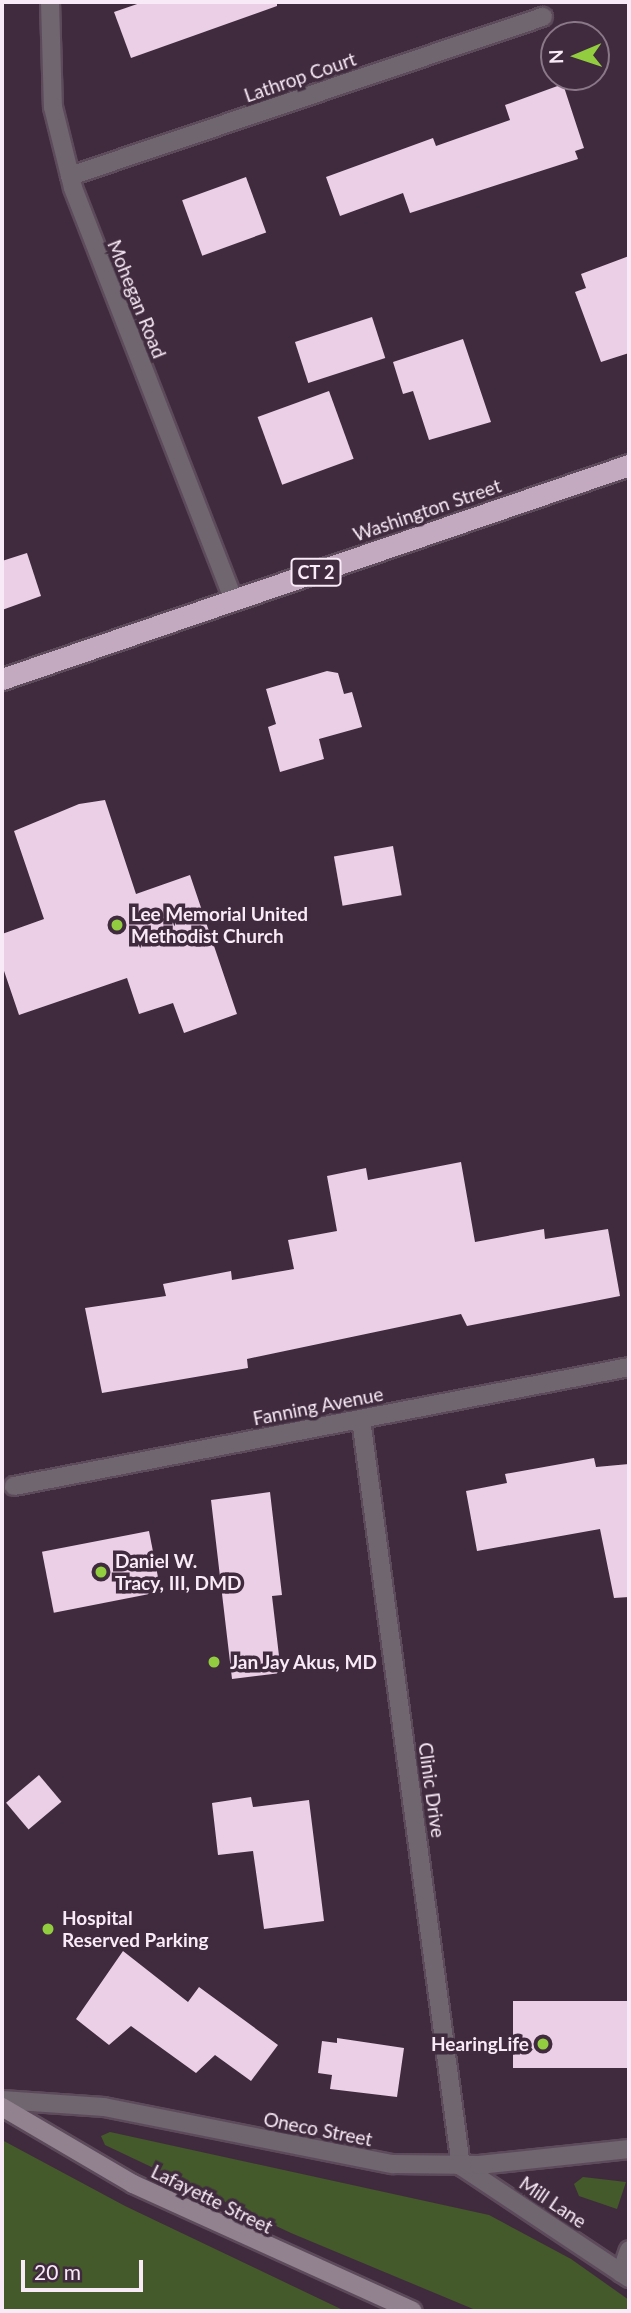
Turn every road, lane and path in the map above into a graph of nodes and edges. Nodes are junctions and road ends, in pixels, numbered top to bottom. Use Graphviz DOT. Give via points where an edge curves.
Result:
graph roads {
  1 [pos="50,2"];
  2 [pos="543,17"];
  3 [pos="70,176"];
  4 [pos="629,465"];
  5 [pos="234,600"];
  6 [pos="2,679"];
  7 [pos="629,1367"];
  8 [pos="361,1419"];
  9 [pos="14,1486"];
  10 [pos="2,2100"];
  11 [pos="2,2107"];
  12 [pos="629,2149"];
  13 [pos="461,2166"];
  14 [pos="629,2250"];
  15 [pos="625,2275"];
  16 [pos="413,2311"];
  1 -- 3 [label="street, Mohegan Road" via="49,68"];
  2 -- 3 [label="street, Lathrop Court"];
  3 -- 5 [label="street, Mohegan Road"];
  4 -- 5 [label="highway, Washington Street / CT 2"];
  5 -- 6 [label="highway, Washington Street / CT 2"];
  7 -- 8 [label="street, Fanning Avenue"];
  8 -- 9 [label="street, Fanning Avenue"];
  8 -- 13 [label="street, Clinic Drive"];
  10 -- 13 [label="street, Oneco Street" via="95,2105 361,2160"];
  11 -- 16 [label="street, Lafayette Street" via="142,2188"];
  12 -- 13 [label="street, Oneco Street"];
  13 -- 15 [label="street, Mill Lane"];
  14 -- 15 [label="street, Mill Lane"];
}
